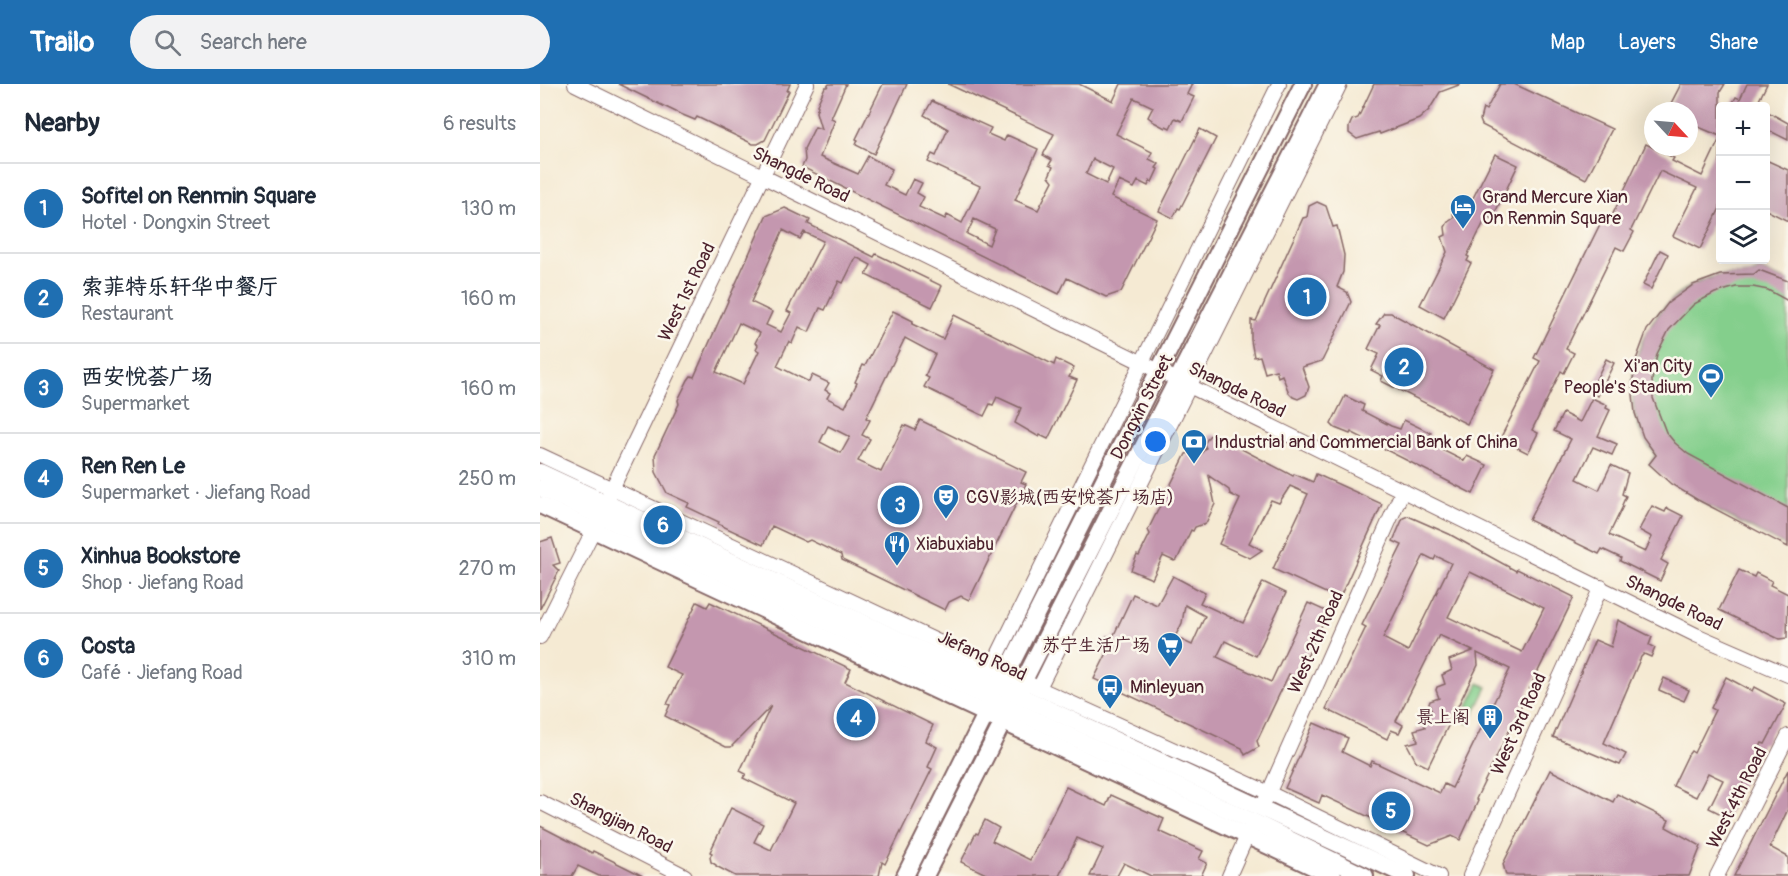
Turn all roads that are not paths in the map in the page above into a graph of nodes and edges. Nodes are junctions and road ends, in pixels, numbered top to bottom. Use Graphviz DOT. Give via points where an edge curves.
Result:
graph roads {
  1 [pos="575,84"];
  2 [pos="807,84"];
  3 [pos="1279,84"];
  4 [pos="1303,84"];
  5 [pos="1328,84"];
  6 [pos="1340,84"];
  7 [pos="763,177"];
  8 [pos="1142,362"];
  9 [pos="1158,371"];
  10 [pos="1183,384"];
  11 [pos="540,455"];
  12 [pos="540,472"];
  13 [pos="540,488"];
  14 [pos="1403,490"];
  15 [pos="540,505"];
  16 [pos="603,510"];
  17 [pos="1601,587"];
  18 [pos="540,637"];
  19 [pos="1788,675"];
  20 [pos="996,688"];
  21 [pos="1019,698"];
  22 [pos="1788,736"];
  23 [pos="540,802"];
  24 [pos="1258,815"];
  25 [pos="685,876"];
  26 [pos="905,876"];
  27 [pos="925,876"];
  28 [pos="1229,876"];
  29 [pos="1333,876"];
  30 [pos="1365,876"];
  31 [pos="1407,876"];
  32 [pos="1439,876"];
  33 [pos="1470,876"];
  34 [pos="1718,876"];
  1 -- 7 [label="street, Shangde Road"];
  2 -- 7 [label="street, West 1st Road"];
  3 -- 8 [label="street"];
  4 -- 9 [label="main road, Dongxin Street"];
  5 -- 10 [label="main road, Dongxin Street"];
  6 -- 10 [label="street"];
  7 -- 8 [label="street, Shangde Road"];
  7 -- 16 [label="street, West 1st Road"];
  8 -- 9 [label="street, Shangde Road"];
  8 -- 20 [label="street"];
  9 -- 10 [label="street, Shangde Road"];
  9 -- 20 [label="main road, Dongxin Street"];
  10 -- 14 [label="street, Shangde Road"];
  10 -- 21 [label="main road, Dongxin Street"];
  11 -- 16 [label="street"];
  12 -- 16 [label="main road, Jiefang Road"];
  13 -- 16 [label="main road, Jiefang Road"];
  14 -- 17 [label="street, Shangde Road"];
  14 -- 24 [label="street, West 2th Road"];
  15 -- 16 [label="main road"];
  16 -- 18 [label="street, West 1st Road"];
  16 -- 20 [label="main road, Jiefang Road"];
  16 -- 20 [label="main road"];
  17 -- 19 [label="street, Shangde Road"];
  17 -- 33 [label="street, West 3rd Road"];
  20 -- 21 [label="main road, Jiefang Road"];
  20 -- 21 [label="main road"];
  20 -- 26 [label="main road, Dongxin Street"];
  21 -- 24 [label="main road, Jiefang Road"];
  21 -- 24 [label="main road"];
  21 -- 24 [label="street"];
  21 -- 27 [label="main road, Dongxin Street"];
  22 -- 34 [label="street, West 4th Road"];
  23 -- 25 [label="street, Shangjian Road"];
  24 -- 28 [label="street, West 2th Road"];
  24 -- 29 [label="main road"];
  24 -- 30 [label="main road, Jiefang Road"];
  24 -- 31 [label="main road, Jiefang Road"];
  24 -- 32 [label="street"];
}
